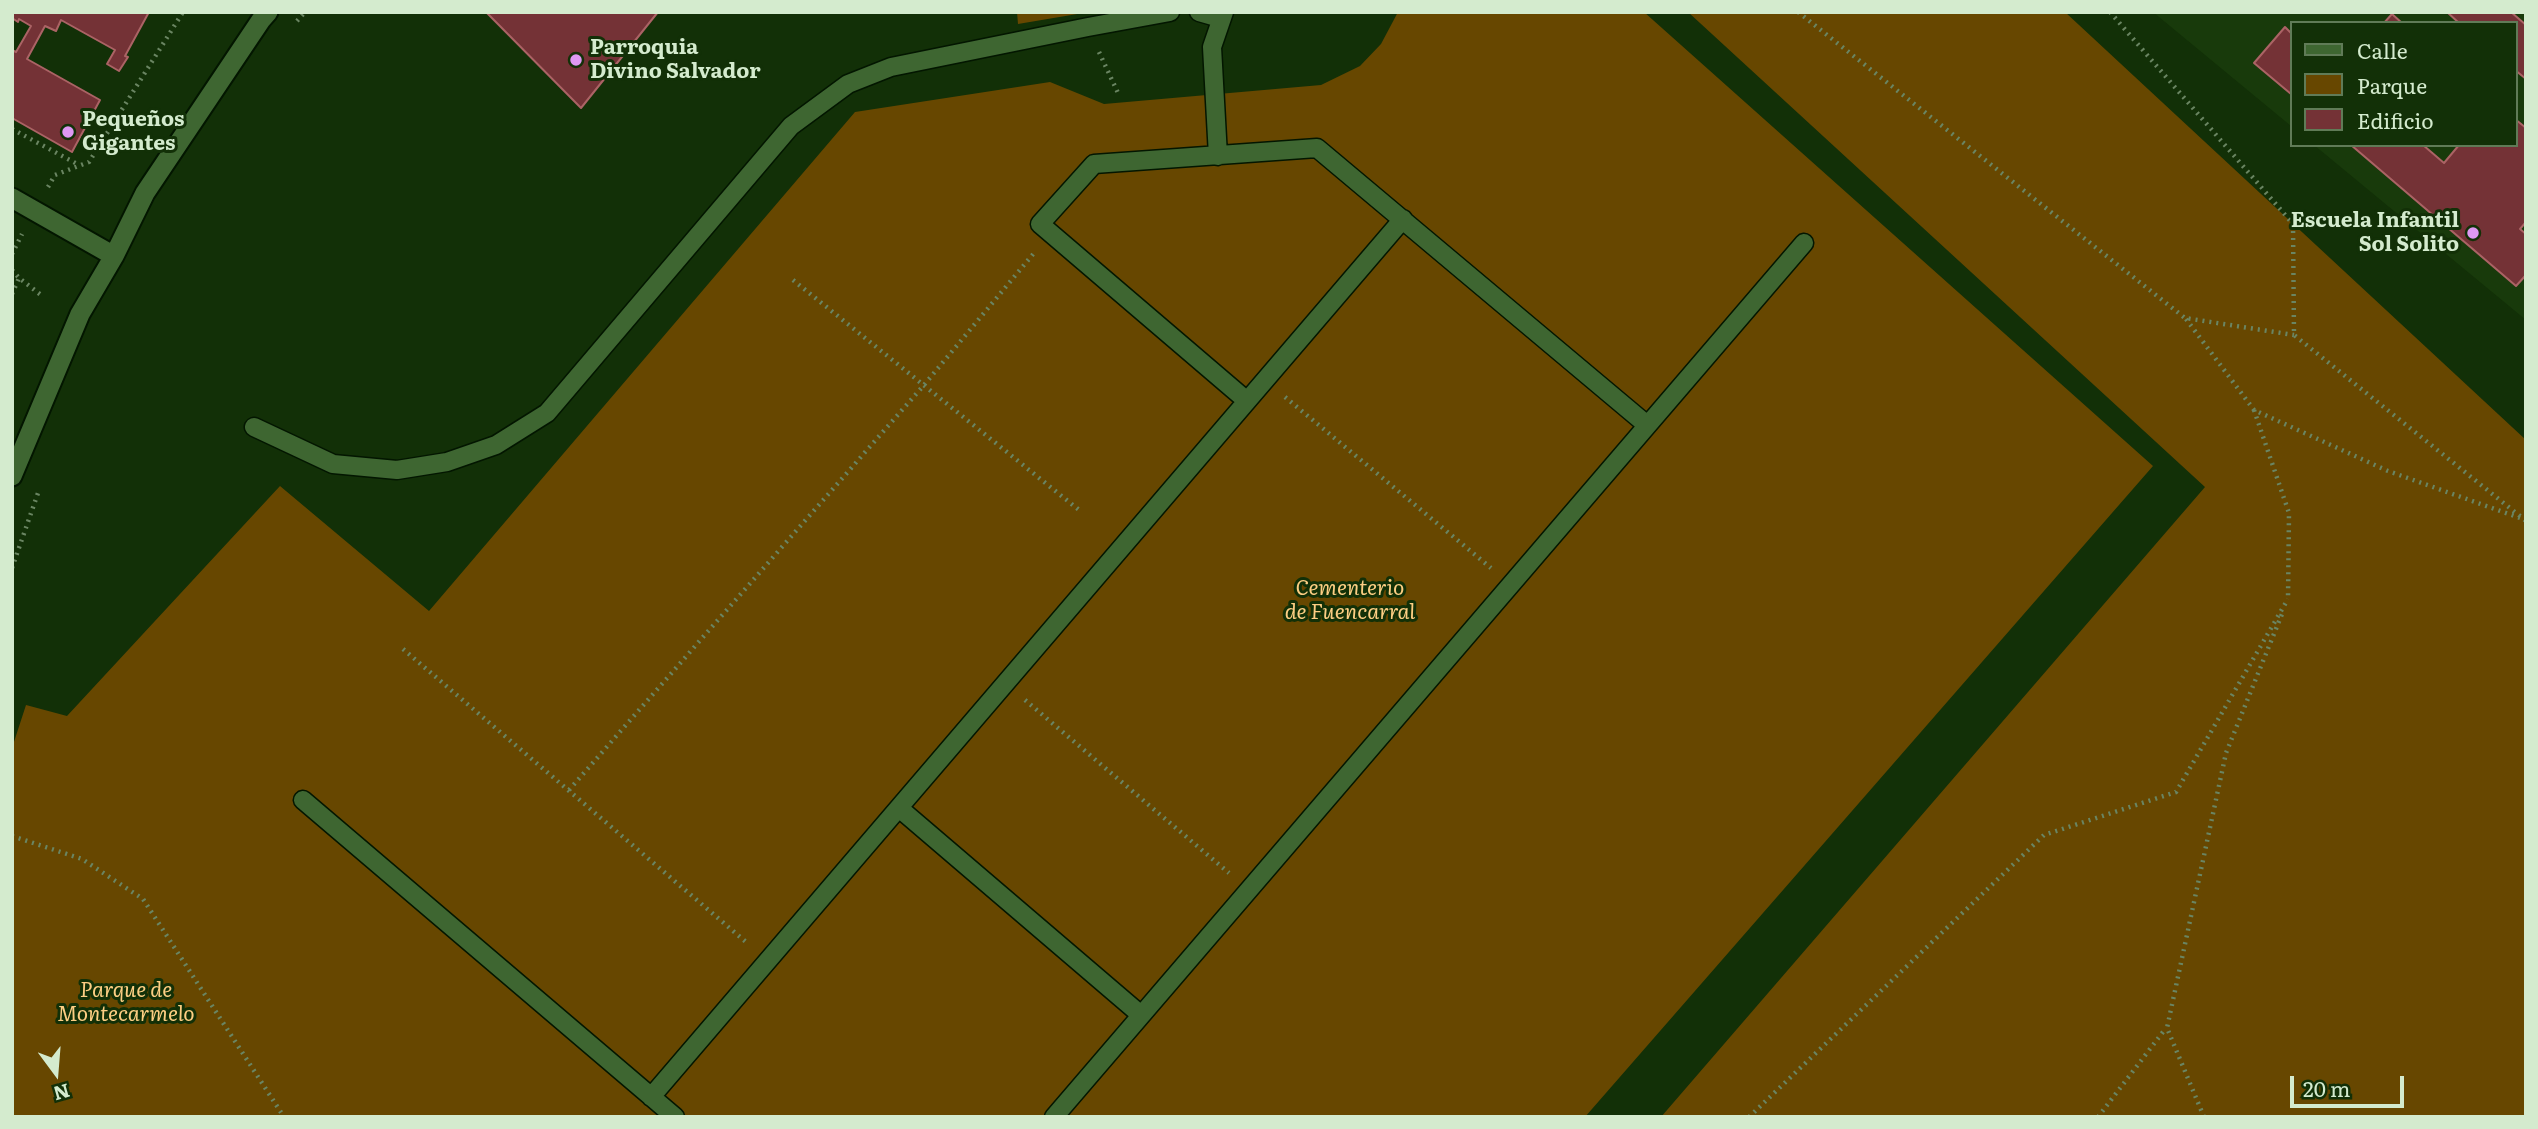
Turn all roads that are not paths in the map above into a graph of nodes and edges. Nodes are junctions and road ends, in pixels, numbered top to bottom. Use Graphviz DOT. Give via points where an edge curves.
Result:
graph roads {
  1 [pos="268,12"];
  2 [pos="1170,12"];
  3 [pos="1199,12"];
  4 [pos="1222,15"];
  5 [pos="1218,156"];
  6 [pos="12,198"];
  7 [pos="1403,219"];
  8 [pos="1804,243"];
  9 [pos="114,256"];
  10 [pos="1247,401"];
  11 [pos="1647,425"];
  12 [pos="254,427"];
  13 [pos="12,477"];
  14 [pos="303,800"];
  15 [pos="899,808"];
  16 [pos="1141,1015"];
  17 [pos="651,1097"];
  18 [pos="675,1117"];
  19 [pos="1054,1117"];
  1 -- 9 [label="street" via="145,193"];
  2 -- 12 [label="lane" via="891,67 848,84 791,126 547,413 496,445 447,462 397,470 333,464"];
  3 -- 4 [label="lane"];
  4 -- 5 [label="lane" via="1212,47"];
  5 -- 7 [label="lane" via="1317,148"];
  5 -- 10 [label="lane" via="1094,164 1040,225"];
  6 -- 9 [label="street"];
  7 -- 10 [label="lane"];
  7 -- 11 [label="lane"];
  8 -- 11 [label="lane"];
  9 -- 13 [label="street" via="80,314"];
  10 -- 15 [label="lane"];
  11 -- 16 [label="lane"];
  14 -- 17 [label="lane"];
  15 -- 16 [label="lane"];
  15 -- 17 [label="lane"];
  16 -- 19 [label="lane"];
  17 -- 18 [label="lane"];
}
